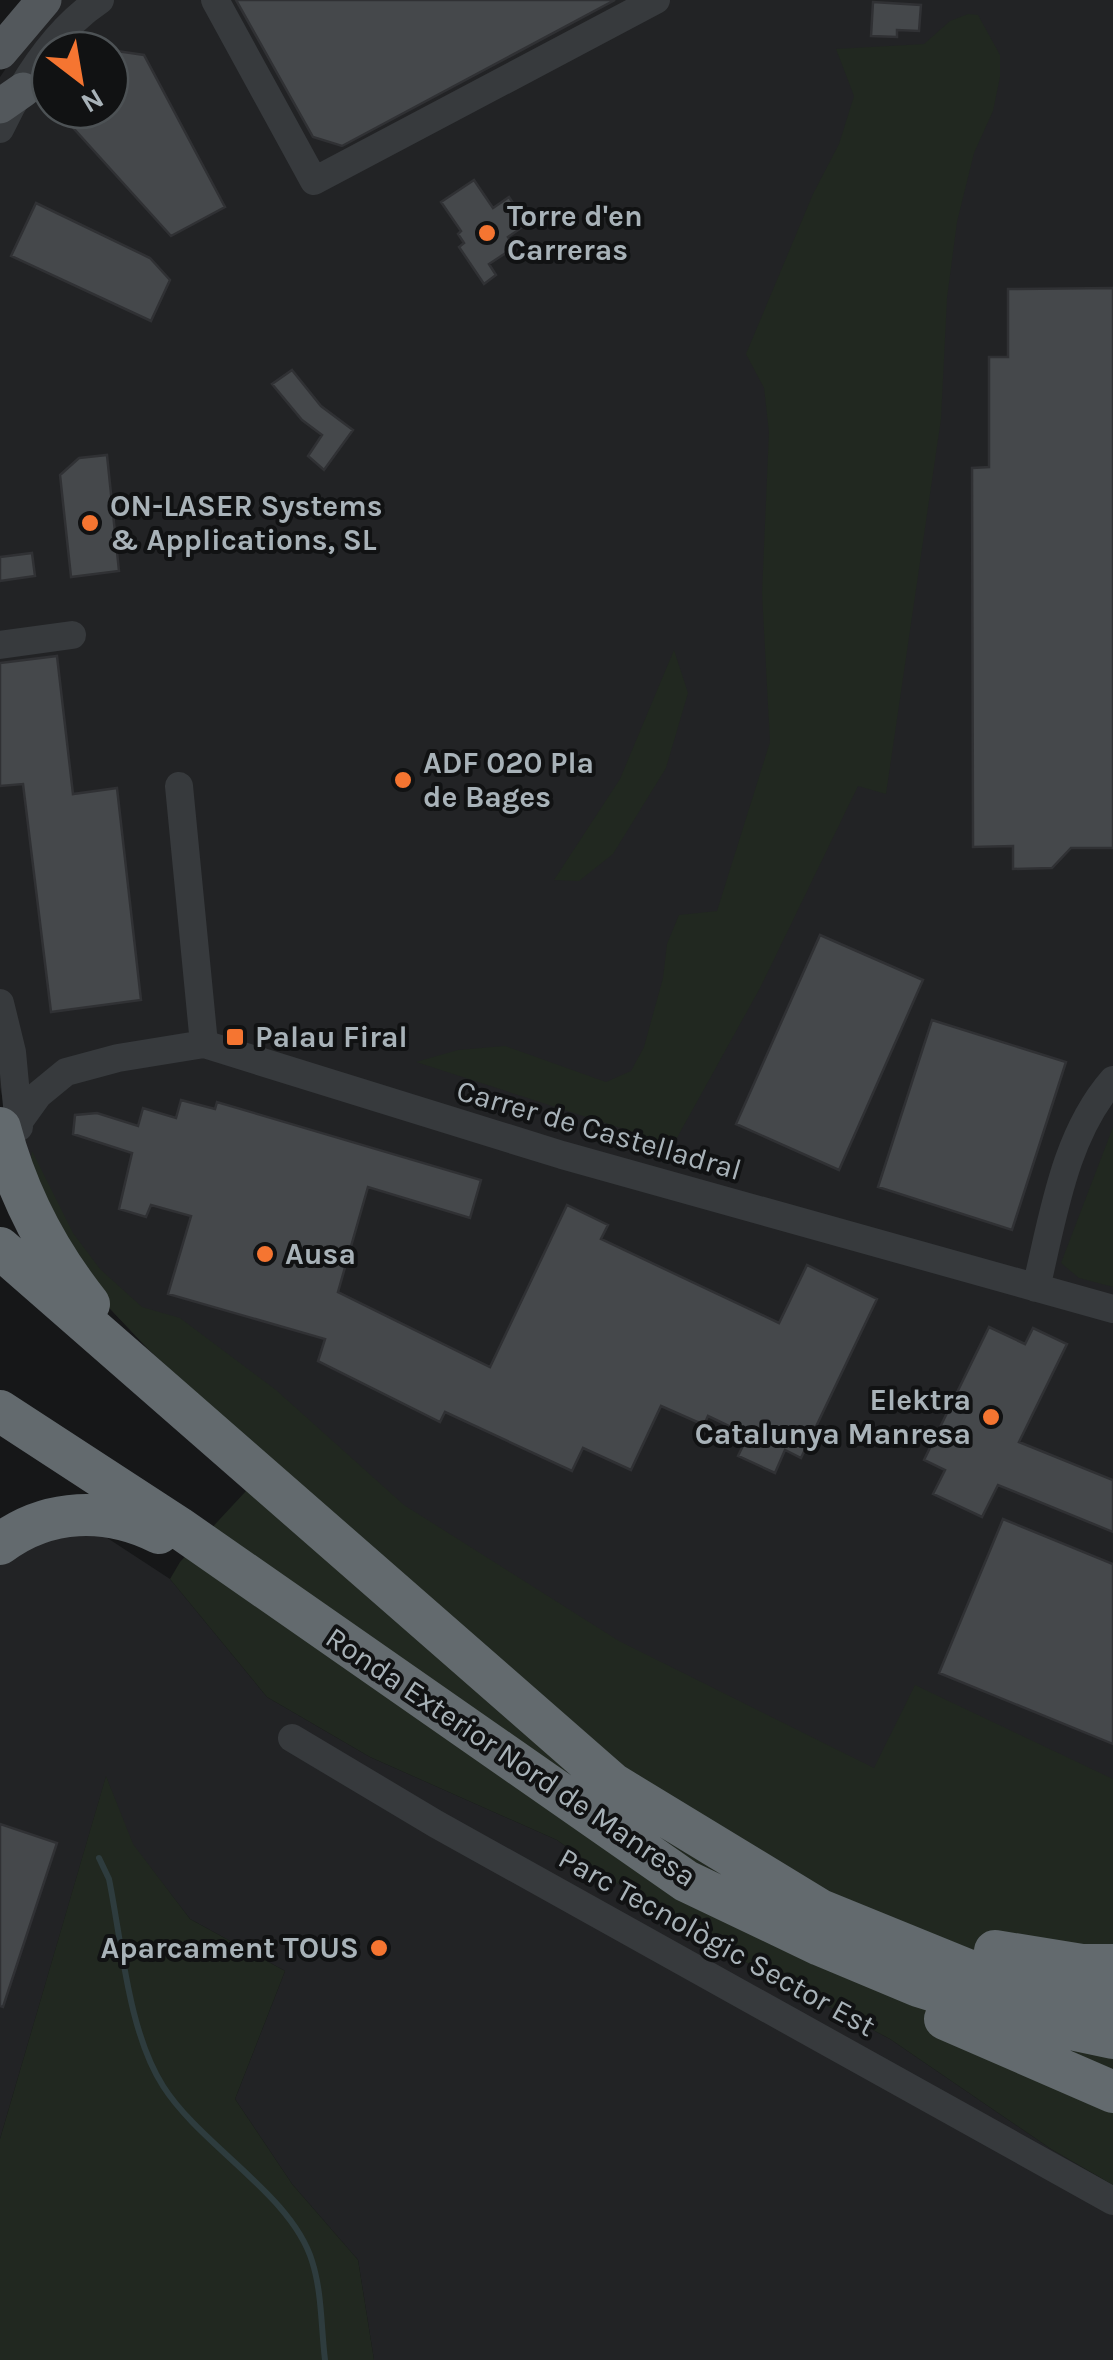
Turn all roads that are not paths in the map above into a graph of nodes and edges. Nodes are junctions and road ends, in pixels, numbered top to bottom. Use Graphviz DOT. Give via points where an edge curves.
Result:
graph roads {
  1 [pos="14,0"];
  2 [pos="44,0"];
  3 [pos="100,0"];
  4 [pos="215,0"];
  5 [pos="656,0"];
  6 [pos="0,16"];
  7 [pos="0,52"];
  8 [pos="12,98"];
  9 [pos="0,128"];
  10 [pos="72,636"];
  11 [pos="0,644"];
  12 [pos="178,786"];
  13 [pos="0,1003"];
  14 [pos="204,1044"];
  15 [pos="12,1052"];
  16 [pos="66,1072"];
  17 [pos="1113,1080"];
  18 [pos="10,1124"];
  19 [pos="0,1248"];
  20 [pos="1036,1288"];
  21 [pos="1113,1310"];
  22 [pos="139,1366"];
  23 [pos="2,1413"];
  24 [pos="0,1544"];
  25 [pos="319,1625"];
  26 [pos="292,1738"];
  27 [pos="686,1881"];
  28 [pos="820,1910"];
  29 [pos="1113,1965"];
  30 [pos="1113,2007"];
  31 [pos="1113,2038"];
  32 [pos="1113,2092"];
  33 [pos="1113,2201"];
  1 -- 6 [label="main road"];
  2 -- 7 [label="main road"];
  3 -- 8 [label="street" via="49,48"];
  4 -- 5 [label="street" via="314,181"];
  8 -- 9 [label="street"];
  10 -- 11 [label="street"];
  12 -- 14 [label="street"];
  13 -- 15 [label="street"];
  14 -- 16 [label="street, Carrer de Castelladral"];
  14 -- 20 [label="street, Carrer de Castelladral" via="562,1155"];
  15 -- 16 [label="street"];
  15 -- 18 [label="street"];
  16 -- 18 [label="street, Carrer de Castelladral"];
  17 -- 20 [label="street" via="1093,1103 1061,1183"];
  18 -- 22 [label="highway" via="19,1188 70,1280"];
  19 -- 22 [label="highway"];
  20 -- 21 [label="street, Carrer de Castelladral"];
  22 -- 28 [label="highway, Ronda Exterior Nord de Manresa" via="613,1784"];
  23 -- 25 [label="highway, Ronda Exterior Nord de Manresa"];
  24 -- 25 [label="highway" via="40,1522 116,1516 161,1534 254,1599"];
  25 -- 27 [label="highway, Ronda Exterior Nord de Manresa"];
  26 -- 33 [label="street, Parc Tecnològic Sector Est"];
  27 -- 31 [label="highway, Ronda Exterior Nord de Manresa" via="918,1986"];
  27 -- 32 [label="highway" via="766,1941"];
  28 -- 29 [label="highway" via="967,1947"];
  28 -- 30 [label="highway, Ronda Exterior Nord de Manresa" via="965,1969"];
}
